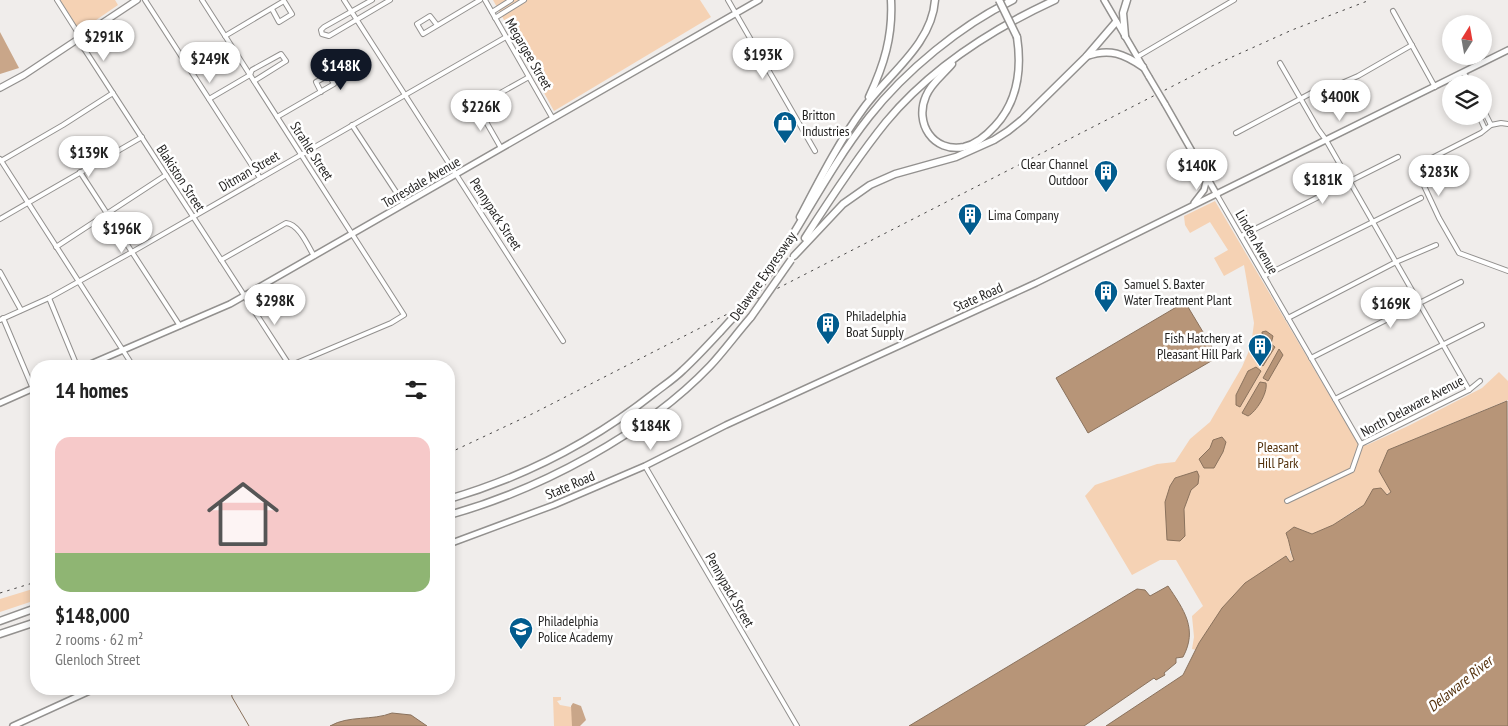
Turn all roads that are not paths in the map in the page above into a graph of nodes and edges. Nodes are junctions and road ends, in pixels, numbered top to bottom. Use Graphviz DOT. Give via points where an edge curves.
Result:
graph roads {
  1 [pos="57,0"];
  2 [pos="136,0"];
  3 [pos="145,0"];
  4 [pos="202,0"];
  5 [pos="274,0"];
  6 [pos="344,0"];
  7 [pos="372,0"];
  8 [pos="390,0"];
  9 [pos="480,0"];
  10 [pos="485,0"];
  11 [pos="511,0"];
  12 [pos="524,0"];
  13 [pos="728,0"];
  14 [pos="758,0"];
  15 [pos="891,0"];
  16 [pos="935,0"];
  17 [pos="999,0"];
  18 [pos="1004,0"];
  19 [pos="1013,0"];
  20 [pos="1055,0"];
  21 [pos="1104,0"];
  22 [pos="1127,0"];
  23 [pos="1234,0"];
  24 [pos="278,5"];
  25 [pos="272,9"];
  26 [pos="352,11"];
  27 [pos="1393,11"];
  28 [pos="492,12"];
  29 [pos="736,13"];
  30 [pos="495,18"];
  31 [pos="357,20"];
  32 [pos="1116,22"];
  33 [pos="437,25"];
  34 [pos="225,36"];
  35 [pos="1124,36"];
  36 [pos="506,37"];
  37 [pos="1018,37"];
  38 [pos="79,38"];
  39 [pos="1412,45"];
  40 [pos="1508,50"];
  41 [pos="961,54"];
  42 [pos="1137,56"];
  43 [pos="1086,57"];
  44 [pos="1280,63"];
  45 [pos="1143,67"];
  46 [pos="1464,73"];
  47 [pos="250,75"];
  48 [pos="1460,75"];
  49 [pos="529,77"];
  50 [pos="254,81"];
  51 [pos="1442,84"];
  52 [pos="1435,87"];
  53 [pos="0,88"];
  54 [pos="321,92"];
  55 [pos="113,93"];
  56 [pos="405,94"];
  57 [pos="209,99"];
  58 [pos="1301,100"];
  59 [pos="863,108"];
  60 [pos="277,117"];
  61 [pos="553,119"];
  62 [pos="1508,124"];
  63 [pos="352,125"];
  64 [pos="1483,125"];
  65 [pos="1491,125"];
  66 [pos="1492,125"];
  67 [pos="1485,129"];
  68 [pos="1236,133"];
  69 [pos="142,137"];
  70 [pos="1326,140"];
  71 [pos="501,148"];
  72 [pos="815,151"];
  73 [pos="973,151"];
  74 [pos="301,154"];
  75 [pos="1398,157"];
  76 [pos="1,160"];
  77 [pos="80,172"];
  78 [pos="456,174"];
  79 [pos="166,175"];
  80 [pos="260,178"];
  81 [pos="1207,178"];
  82 [pos="1349,182"];
  83 [pos="1217,195"];
  84 [pos="1421,198"];
  85 [pos="28,202"];
  86 [pos="404,204"];
  87 [pos="1193,204"];
  88 [pos="107,213"];
  89 [pos="193,216"];
  90 [pos="0,219"];
  91 [pos="1372,222"];
  92 [pos="352,234"];
  93 [pos="1241,236"];
  94 [pos="1436,245"];
  95 [pos="56,247"];
  96 [pos="132,252"];
  97 [pos="314,256"];
  98 [pos="792,258"];
  99 [pos="221,260"];
  100 [pos="1396,262"];
  101 [pos="773,267"];
  102 [pos="1508,271"];
  103 [pos="0,272"];
  104 [pos="1264,276"];
  105 [pos="78,281"];
  106 [pos="1461,282"];
  107 [pos="245,296"];
  108 [pos="49,298"];
  109 [pos="1420,303"];
  110 [pos="21,310"];
  111 [pos="1288,318"];
  112 [pos="2,319"];
  113 [pos="1482,324"];
  114 [pos="180,326"];
  115 [pos="563,340"];
  116 [pos="1443,344"];
  117 [pos="123,350"];
  118 [pos="1311,358"];
  119 [pos="75,360"];
  120 [pos="100,360"];
  121 [pos="130,360"];
  122 [pos="286,360"];
  123 [pos="304,360"];
  124 [pos="30,378"];
  125 [pos="1480,381"];
  126 [pos="30,390"];
  127 [pos="1469,390"];
  128 [pos="1335,399"];
  129 [pos="0,403"];
  130 [pos="1361,444"];
  131 [pos="644,466"];
  132 [pos="455,497"];
  133 [pos="1287,501"];
  134 [pos="455,513"];
  135 [pos="455,542"];
  136 [pos="30,610"];
  137 [pos="0,621"];
  138 [pos="30,624"];
  139 [pos="0,634"];
  140 [pos="81,695"];
  141 [pos="14,726"];
  142 [pos="798,726"];
  1 -- 38 [label="street, Blakiston Street"];
  2 -- 38 [label="main road"];
  3 -- 57 [label="street"];
  4 -- 34 [label="street, Strahle Street"];
  5 -- 24 [label="street"];
  6 -- 26 [label="street, Pennypack Street"];
  7 -- 26 [label="street"];
  8 -- 31 [label="street"];
  9 -- 33 [label="street"];
  10 -- 28 [label="street, Megargee Street"];
  11 -- 28 [label="street"];
  12 -- 30 [label="street"];
  13 -- 29 [label="street"];
  14 -- 29 [label="main road, Torresdale Avenue"];
  15 -- 59 [label="highway" via="888,48 878,79"];
  16 -- 59 [label="highway" via="926,31"];
  17 -- 37 [label="highway, bridge"];
  18 -- 37 [label="highway, bridge"];
  19 -- 101 [label="highway, Delaware Expressway" via="947,42 890,92 846,149"];
  20 -- 41 [label="highway, Delaware Expressway" via="1009,22"];
  21 -- 32 [label="main road, Linden Avenue"];
  22 -- 35 [label="highway" via="1123,14"];
  23 -- 42 [label="street"];
  24 -- 25 [label="street"];
  24 -- 25 [label="street" via="284,1 292,14 279,22"];
  25 -- 34 [label="street"];
  26 -- 31 [label="street, Pennypack Street"];
  26 -- 31 [label="street" via="323,28 322,34 329,36"];
  27 -- 39 [label="street"];
  28 -- 30 [label="street, Megargee Street"];
  29 -- 61 [label="main road, Torresdale Avenue"];
  29 -- 72 [label="street"];
  30 -- 36 [label="street, Megargee Street"];
  31 -- 56 [label="street, Pennypack Street"];
  32 -- 35 [label="main road, Linden Avenue"];
  32 -- 43 [label="highway"];
  33 -- 33 [label="street" via="430,16 417,24 423,34"];
  34 -- 47 [label="street, Strahle Street"];
  35 -- 42 [label="main road, Linden Avenue"];
  36 -- 49 [label="street, Megargee Street"];
  36 -- 56 [label="street, Ditman Street"];
  37 -- 41 [label="highway" via="1019,74 1007,110 981,140 954,148 943,146 927,134 922,111 927,94"];
  37 -- 73 [label="highway" via="1023,62 1016,98 999,128"];
  38 -- 53 [label="main road"];
  38 -- 55 [label="street, Blakiston Street"];
  39 -- 52 [label="street"];
  39 -- 58 [label="street" via="1358,76 1320,89"];
  40 -- 46 [label="main road, State Road"];
  41 -- 98 [label="highway, Delaware Expressway" via="919,89 863,151"];
  42 -- 45 [label="main road, Linden Avenue"];
  43 -- 45 [label="highway" via="1115,52"];
  43 -- 73 [label="highway" via="1023,119"];
  44 -- 58 [label="street"];
  45 -- 81 [label="main road, Linden Avenue, bridge"];
  46 -- 48 [label="main road, State Road"];
  47 -- 50 [label="street, Strahle Street"];
  47 -- 50 [label="street" via="252,70 281,54 286,61"];
  47 -- 57 [label="street"];
  49 -- 61 [label="street, Megargee Street"];
  49 -- 71 [label="street" via="476,106"];
  50 -- 60 [label="street, Strahle Street"];
  51 -- 52 [label="main road, State Road"];
  52 -- 70 [label="main road, State Road"];
  54 -- 54 [label="street" via="334,84 329,75 316,82"];
  54 -- 60 [label="street"];
  55 -- 69 [label="street, Blakiston Street"];
  55 -- 76 [label="street"];
  56 -- 63 [label="street, Ditman Street"];
  56 -- 78 [label="street, Pennypack Street"];
  57 -- 80 [label="street"];
  58 -- 68 [label="street"];
  58 -- 70 [label="street"];
  59 -- 101 [label="highway" via="818,182"];
  60 -- 74 [label="street, Strahle Street"];
  61 -- 71 [label="main road, Torresdale Avenue"];
  62 -- 66 [label="street"];
  63 -- 74 [label="street, Ditman Street"];
  63 -- 86 [label="street"];
  64 -- 67 [label="street"];
  65 -- 67 [label="street"];
  67 -- 102 [label="street" via="1481,134 1422,163 1418,173 1438,218 1459,252"];
  69 -- 77 [label="street"];
  69 -- 79 [label="street, Blakiston Street"];
  70 -- 82 [label="street"];
  70 -- 83 [label="main road, State Road"];
  71 -- 78 [label="main road, Torresdale Avenue"];
  73 -- 98 [label="highway" via="895,174 870,185 843,204"];
  74 -- 80 [label="street, Ditman Street"];
  74 -- 92 [label="street, Strahle Street"];
  75 -- 82 [label="street"];
  76 -- 85 [label="street"];
  77 -- 85 [label="street"];
  77 -- 88 [label="street"];
  78 -- 86 [label="main road, Torresdale Avenue"];
  78 -- 115 [label="street, Pennypack Street"];
  79 -- 88 [label="street"];
  79 -- 89 [label="street, Blakiston Street"];
  80 -- 89 [label="street, Ditman Street"];
  81 -- 83 [label="main road, Linden Avenue"];
  81 -- 87 [label="main road" via="1204,190"];
  82 -- 91 [label="street"];
  82 -- 93 [label="street"];
  83 -- 87 [label="main road, State Road"];
  83 -- 93 [label="street, Linden Avenue"];
  84 -- 91 [label="street"];
  85 -- 90 [label="street"];
  85 -- 95 [label="street"];
  86 -- 92 [label="main road, Torresdale Avenue"];
  87 -- 131 [label="main road, State Road" via="1036,283 726,424"];
  88 -- 95 [label="street"];
  88 -- 96 [label="street"];
  89 -- 96 [label="street, Ditman Street"];
  89 -- 99 [label="street, Blakiston Street"];
  91 -- 100 [label="street"];
  91 -- 104 [label="street"];
  92 -- 97 [label="main road, Torresdale Avenue"];
  92 -- 123 [label="street, Strahle Street" via="404,315"];
  93 -- 104 [label="street, Linden Avenue"];
  94 -- 100 [label="street"];
  95 -- 105 [label="street"];
  96 -- 105 [label="street, Ditman Street"];
  96 -- 114 [label="street"];
  97 -- 99 [label="street" via="294,225 289,223"];
  97 -- 107 [label="main road, Torresdale Avenue"];
  98 -- 134 [label="highway, Delaware Expressway, bridge" via="751,317 709,366 679,394 609,444 546,479"];
  99 -- 107 [label="street, Blakiston Street"];
  100 -- 109 [label="street"];
  100 -- 111 [label="street"];
  101 -- 132 [label="highway, Delaware Expressway, bridge" via="750,299 682,371 630,412 595,435 527,471"];
  103 -- 110 [label="street"];
  104 -- 111 [label="street, Linden Avenue"];
  105 -- 108 [label="street, Ditman Street"];
  105 -- 117 [label="street"];
  106 -- 109 [label="street"];
  107 -- 114 [label="main road, Torresdale Avenue"];
  107 -- 122 [label="street, Blakiston Street"];
  108 -- 110 [label="street, Ditman Street"];
  108 -- 119 [label="street"];
  109 -- 116 [label="street"];
  109 -- 118 [label="street"];
  110 -- 112 [label="street, Ditman Street"];
  111 -- 118 [label="street, Linden Avenue"];
  112 -- 124 [label="street"];
  113 -- 116 [label="street"];
  114 -- 117 [label="main road, Torresdale Avenue"];
  116 -- 127 [label="street"];
  116 -- 128 [label="street"];
  117 -- 120 [label="main road, Torresdale Avenue"];
  117 -- 121 [label="street"];
  118 -- 128 [label="street, Linden Avenue"];
  125 -- 127 [label="street, North Delaware Avenue"];
  126 -- 129 [label="main road"];
  127 -- 130 [label="street, North Delaware Avenue"];
  128 -- 130 [label="street, Linden Avenue"];
  130 -- 133 [label="street, North Delaware Avenue" via="1352,470"];
  131 -- 135 [label="main road, State Road" via="554,505"];
  131 -- 142 [label="street, Pennypack Street"];
  136 -- 137 [label="highway"];
  138 -- 139 [label="highway"];
  140 -- 141 [label="main road"];
}
